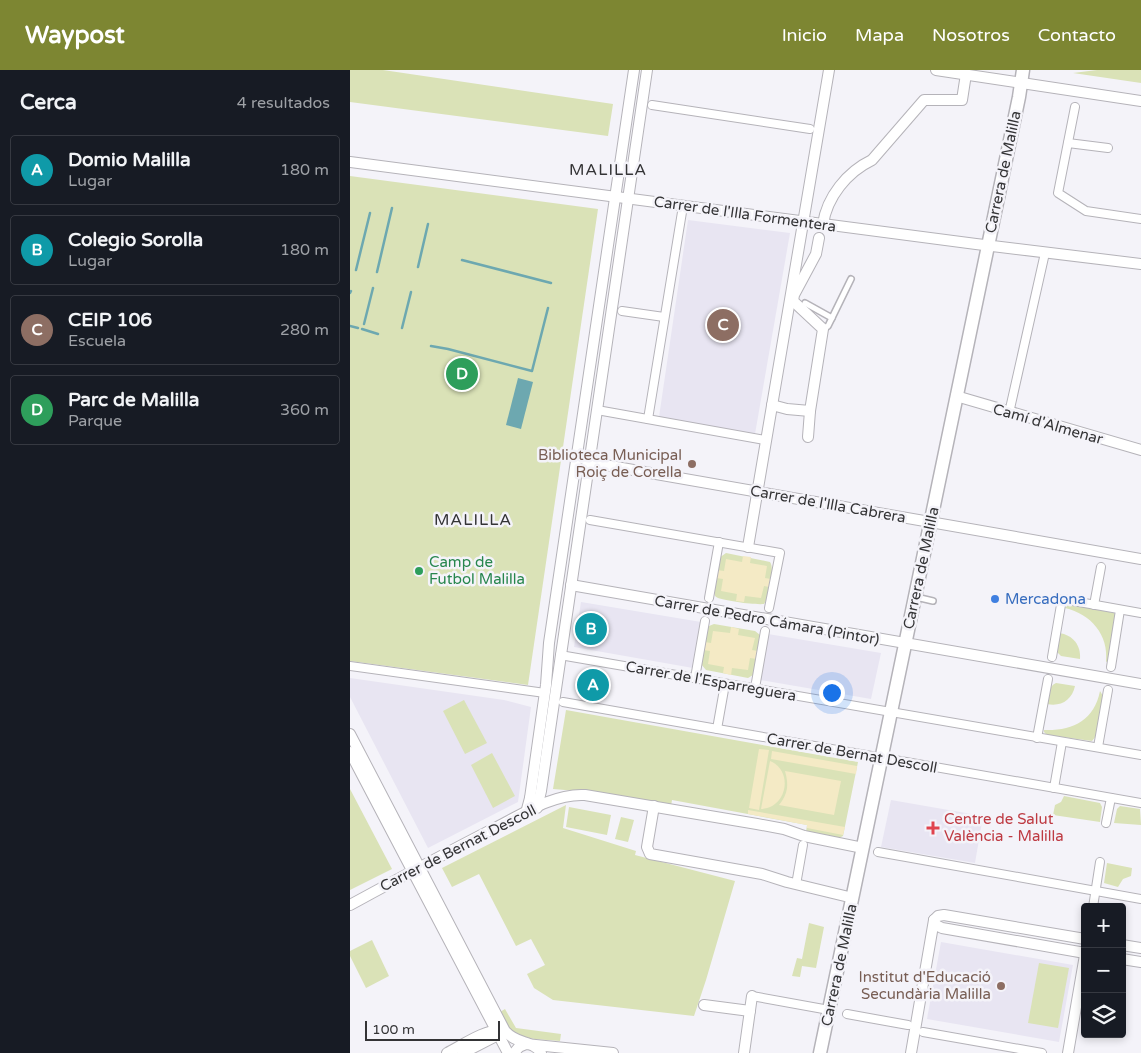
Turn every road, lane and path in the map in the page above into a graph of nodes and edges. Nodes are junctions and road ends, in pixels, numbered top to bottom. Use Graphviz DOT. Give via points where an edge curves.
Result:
graph roads {
  1 [pos="634,70"];
  2 [pos="647,70"];
  3 [pos="829,70"];
  4 [pos="936,70"];
  5 [pos="1016,70"];
  6 [pos="1023,70"];
  7 [pos="966,74"];
  8 [pos="1021,83"];
  9 [pos="1141,101"];
  10 [pos="652,105"];
  11 [pos="1075,107"];
  12 [pos="810,129"];
  13 [pos="1068,143"];
  14 [pos="1108,148"];
  15 [pos="350,162"];
  16 [pos="615,196"];
  17 [pos="628,198"];
  18 [pos="683,206"];
  19 [pos="1141,219"];
  20 [pos="803,222"];
  21 [pos="822,224"];
  22 [pos="819,238"];
  23 [pos="988,246"];
  24 [pos="1045,253"];
  25 [pos="1141,264"];
  26 [pos="851,279"];
  27 [pos="805,303"];
  28 [pos="622,311"];
  29 [pos="664,317"];
  30 [pos="832,318"];
  31 [pos="823,329"];
  32 [pos="956,396"];
  33 [pos="772,405"];
  34 [pos="597,410"];
  35 [pos="810,410"];
  36 [pos="1009,412"];
  37 [pos="648,420"];
  38 [pos="808,437"];
  39 [pos="765,440"];
  40 [pos="1141,450"];
  41 [pos="575,464"];
  42 [pos="589,465"];
  43 [pos="757,495"];
  44 [pos="590,520"];
  45 [pos="930,525"];
  46 [pos="719,542"];
  47 [pos="748,547"];
  48 [pos="1141,559"];
  49 [pos="1141,565"];
  50 [pos="1101,566"];
  51 [pos="571,585"];
  52 [pos="916,597"];
  53 [pos="709,598"];
  54 [pos="933,601"];
  55 [pos="1094,605"];
  56 [pos="770,608"];
  57 [pos="1120,610"];
  58 [pos="1141,613"];
  59 [pos="705,621"];
  60 [pos="765,631"];
  61 [pos="906,644"];
  62 [pos="560,655"];
  63 [pos="1052,657"];
  64 [pos="350,666"];
  65 [pos="1111,667"];
  66 [pos="695,678"];
  67 [pos="1048,679"];
  68 [pos="725,684"];
  69 [pos="1141,684"];
  70 [pos="755,688"];
  71 [pos="1108,690"];
  72 [pos="545,693"];
  73 [pos="563,702"];
  74 [pos="891,713"];
  75 [pos="718,729"];
  76 [pos="350,734"];
  77 [pos="1037,738"];
  78 [pos="1062,742"];
  79 [pos="1098,747"];
  80 [pos="350,752"];
  81 [pos="1141,755"];
  82 [pos="881,758"];
  83 [pos="1054,788"];
  84 [pos="530,798"];
  85 [pos="1111,798"];
  86 [pos="1141,803"];
  87 [pos="654,806"];
  88 [pos="537,808"];
  89 [pos="526,813"];
  90 [pos="1106,823"];
  91 [pos="803,845"];
  92 [pos="863,848"];
  93 [pos="878,852"];
  94 [pos="1100,862"];
  95 [pos="416,870"];
  96 [pos="798,882"];
  97 [pos="1095,891"];
  98 [pos="852,898"];
  99 [pos="1141,899"];
  100 [pos="1094,903"];
  101 [pos="350,905"];
  102 [pos="934,920"];
  103 [pos="1081,938"];
  104 [pos="1126,946"];
  105 [pos="1141,948"];
  106 [pos="1081,953"];
  107 [pos="1126,960"];
  108 [pos="1141,962"];
  109 [pos="1081,977"];
  110 [pos="752,996"];
  111 [pos="704,1005"];
  112 [pos="829,1010"];
  113 [pos="750,1011"];
  114 [pos="847,1014"];
  115 [pos="908,1025"];
  116 [pos="499,1032"];
  117 [pos="923,1032"];
  118 [pos="529,1044"];
  119 [pos="447,1053"];
  120 [pos="463,1053"];
  121 [pos="508,1053"];
  122 [pos="514,1053"];
  123 [pos="540,1053"];
  124 [pos="612,1053"];
  125 [pos="744,1053"];
  126 [pos="820,1053"];
  127 [pos="911,1053"];
  128 [pos="1042,1053"];
  129 [pos="1068,1053"];
  1 -- 16 [label="street"];
  2 -- 17 [label="street"];
  3 -- 20 [label="street"];
  4 -- 7 [label="street"];
  5 -- 8 [label="street"];
  6 -- 8 [label="street, Carrera de Malilla"];
  7 -- 8 [label="street"];
  7 -- 21 [label="street" via="962,100 924,100 872,160 843,180 825,211"];
  8 -- 9 [label="street"];
  8 -- 23 [label="street, Carrera de Malilla"];
  10 -- 12 [label="street"];
  11 -- 13 [label="street"];
  13 -- 14 [label="street"];
  13 -- 19 [label="street" via="1058,193 1086,211"];
  15 -- 16 [label="street, Carrer de l'Illa Formentera"];
  16 -- 17 [label="street, Carrer de l'Illa Formentera"];
  16 -- 41 [label="street"];
  17 -- 18 [label="street, Carrer de l'Illa Formentera"];
  17 -- 34 [label="street"];
  18 -- 20 [label="street, Carrer de l'Illa Formentera"];
  18 -- 29 [label="street"];
  20 -- 21 [label="street, Carrer de l'Illa Formentera"];
  20 -- 33 [label="street"];
  21 -- 23 [label="street, Carrer de l'Illa Formentera"];
  22 -- 31 [label="street" via="816,254 793,301"];
  23 -- 24 [label="street, Carrer de l'Illa Formentera"];
  23 -- 32 [label="street, Carrera de Malilla"];
  24 -- 25 [label="street, Carrer de l'Illa Formentera"];
  24 -- 36 [label="street"];
  26 -- 30 [label="lane"];
  27 -- 30 [label="lane"];
  28 -- 29 [label="street"];
  29 -- 37 [label="street"];
  30 -- 31 [label="lane"];
  31 -- 35 [label="street"];
  32 -- 36 [label="street, Camí d'Almenar"];
  32 -- 45 [label="street, Carrera de Malilla"];
  33 -- 35 [label="street"];
  33 -- 39 [label="street"];
  34 -- 37 [label="street"];
  34 -- 42 [label="street"];
  35 -- 38 [label="street"];
  36 -- 40 [label="street, Camí d'Almenar"];
  37 -- 39 [label="street"];
  39 -- 43 [label="street"];
  41 -- 42 [label="street, Carrer de l'Illa Cabrera" via="578,469"];
  41 -- 72 [label="street" via="549,643"];
  42 -- 43 [label="street, Carrer de l'Illa Cabrera" via="599,464"];
  42 -- 51 [label="street"];
  43 -- 45 [label="street, Carrer de l'Illa Cabrera"];
  43 -- 47 [label="street"];
  44 -- 46 [label="street"];
  45 -- 48 [label="street, Carrer de l'Illa Cabrera"];
  45 -- 49 [label="street, Carrer de l'Illa Cabrera"];
  45 -- 52 [label="street, Carrera de Malilla"];
  46 -- 47 [label="street"];
  46 -- 53 [label="street"];
  47 -- 56 [label="street" via="780,553"];
  50 -- 55 [label="street"];
  51 -- 61 [label="street, Carrer de Pedro Cámara (Pintor)"];
  51 -- 62 [label="street"];
  52 -- 54 [label="lane"];
  52 -- 61 [label="street, Carrera de Malilla"];
  55 -- 57 [label="street"];
  55 -- 63 [label="street" via="1062,599"];
  57 -- 58 [label="street"];
  57 -- 65 [label="street"];
  59 -- 66 [label="street"];
  60 -- 70 [label="street"];
  61 -- 69 [label="street, Carrer de Pedro Cámara (Pintor)"];
  61 -- 74 [label="street, Carrera de Malilla"];
  62 -- 66 [label="street, Carrer de l'Esparreguera"];
  62 -- 88 [label="street"];
  64 -- 72 [label="street"];
  66 -- 68 [label="street, Carrer de l'Esparreguera"];
  67 -- 77 [label="street"];
  68 -- 70 [label="street, Carrer de l'Esparreguera"];
  68 -- 75 [label="street"];
  70 -- 74 [label="street, Carrer de l'Esparreguera"];
  71 -- 79 [label="street"];
  72 -- 84 [label="street"];
  73 -- 75 [label="street, Carrer de Bernat Descoll"];
  74 -- 77 [label="street, Carrer de l'Esparreguera"];
  74 -- 82 [label="street, Carrera de Malilla"];
  75 -- 82 [label="street, Carrer de Bernat Descoll"];
  76 -- 95 [label="street"];
  77 -- 78 [label="street, Carrer de l'Esparreguera"];
  78 -- 79 [label="street, Carrer de l'Esparreguera"];
  78 -- 83 [label="street"];
  79 -- 81 [label="street, Carrer de l'Esparreguera"];
  80 -- 95 [label="street"];
  82 -- 83 [label="street, Carrer de Bernat Descoll"];
  82 -- 92 [label="street, Carrera de Malilla"];
  83 -- 85 [label="street, Carrer de Bernat Descoll"];
  84 -- 88 [label="street"];
  84 -- 89 [label="street"];
  85 -- 86 [label="street, Carrer de Bernat Descoll"];
  85 -- 90 [label="street"];
  87 -- 88 [label="street, Carrer de Bernat Descoll" via="575,794"];
  87 -- 92 [label="street, Carrer de Bernat Descoll" via="784,829"];
  87 -- 96 [label="street" via="647,847 650,854"];
  88 -- 89 [label="street, Carrer de Bernat Descoll"];
  89 -- 95 [label="street, Carrer de Bernat Descoll"];
  91 -- 96 [label="street"];
  92 -- 98 [label="street, Carrera de Malilla"];
  93 -- 97 [label="street"];
  94 -- 97 [label="street"];
  95 -- 101 [label="street, Carrer de Bernat Descoll"];
  95 -- 116 [label="street"];
  96 -- 98 [label="street"];
  97 -- 99 [label="street"];
  97 -- 100 [label="street"];
  98 -- 112 [label="street, Carrera de Malilla"];
  102 -- 103 [label="street" via="944,916"];
  102 -- 106 [label="street" via="942,928"];
  102 -- 127 [label="street"];
  104 -- 105 [label="street"];
  107 -- 108 [label="street"];
  109 -- 129 [label="street"];
  110 -- 112 [label="street"];
  110 -- 113 [label="street"];
  111 -- 113 [label="street"];
  112 -- 126 [label="street, Carrera de Malilla"];
  113 -- 125 [label="street"];
  114 -- 115 [label="street"];
  116 -- 118 [label="street"];
  116 -- 119 [label="street"];
  116 -- 120 [label="street"];
  116 -- 121 [label="street"];
  117 -- 128 [label="street"];
  118 -- 122 [label="street" via="522,1045"];
  118 -- 123 [label="street"];
  118 -- 124 [label="street"];
}
